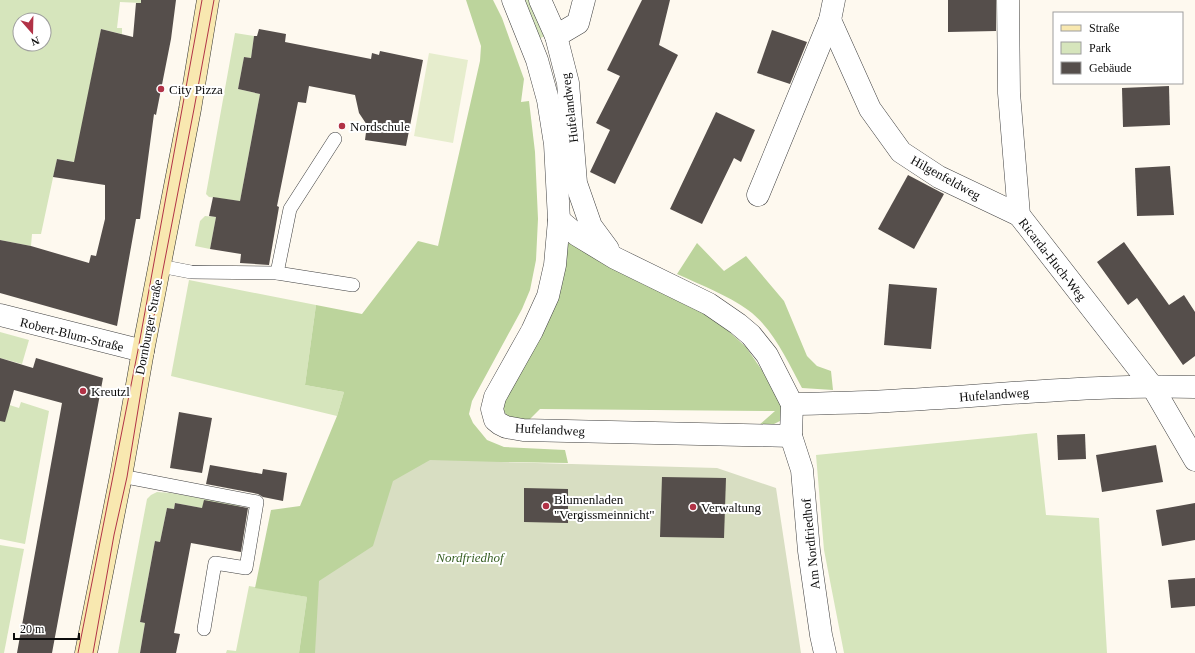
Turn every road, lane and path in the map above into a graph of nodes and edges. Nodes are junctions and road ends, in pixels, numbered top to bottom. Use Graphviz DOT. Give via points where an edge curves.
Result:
graph roads {
  1 [pos="208,0"];
  2 [pos="513,0"];
  3 [pos="540,0"];
  4 [pos="584,0"];
  5 [pos="1008,0"];
  6 [pos="832,10"];
  7 [pos="556,36"];
  8 [pos="335,139"];
  9 [pos="758,196"];
  10 [pos="1019,215"];
  11 [pos="559,220"];
  12 [pos="615,258"];
  13 [pos="160,266"];
  14 [pos="277,273"];
  15 [pos="352,285"];
  16 [pos="0,315"];
  17 [pos="143,351"];
  18 [pos="1152,386"];
  19 [pos="1195,387"];
  20 [pos="792,404"];
  21 [pos="790,436"];
  22 [pos="1195,460"];
  23 [pos="121,476"];
  24 [pos="204,629"];
  25 [pos="86,653"];
  26 [pos="825,653"];
  1 -- 13 [label="street, Dornburger Straße"];
  2 -- 11 [label="street, Hufelandweg" via="537,60 548,100 555,144"];
  3 -- 7 [label="street, Hufelandweg"];
  4 -- 7 [label="street" via="578,23"];
  5 -- 10 [label="street, Ricarda-Huch-Weg" via="1009,93"];
  6 -- 9 [label="street, Hilgenfeldweg"];
  6 -- 10 [label="street, Hilgenfeldweg" via="870,109 901,152 939,176"];
  7 -- 12 [label="street, Hufelandweg" via="568,83 576,183 591,226"];
  8 -- 14 [label="lane" via="290,209"];
  10 -- 18 [label="street, Ricarda-Huch-Weg"];
  11 -- 12 [label="street, Hufelandweg"];
  11 -- 21 [label="street, Hufelandweg" via="555,266 548,296 532,331 495,397 492,409 495,420 506,427 523,430"];
  12 -- 20 [label="street, Hufelandweg" via="709,304 738,324 767,355"];
  13 -- 14 [label="lane" via="191,272"];
  13 -- 17 [label="street, Dornburger Straße"];
  14 -- 15 [label="lane"];
  16 -- 17 [label="street, Robert-Blum-Straße"];
  17 -- 23 [label="street, Dornburger Straße"];
  18 -- 19 [label="street, Hufelandweg"];
  18 -- 20 [label="street, Hufelandweg"];
  18 -- 22 [label="street, Ricarda-Huch-Weg"];
  20 -- 21 [label="street"];
  21 -- 26 [label="street, Am Nordfriedhof" via="802,470 809,551"];
  23 -- 24 [label="lane" via="257,502 246,568 215,563"];
  23 -- 25 [label="street, Dornburger Straße"];
}
